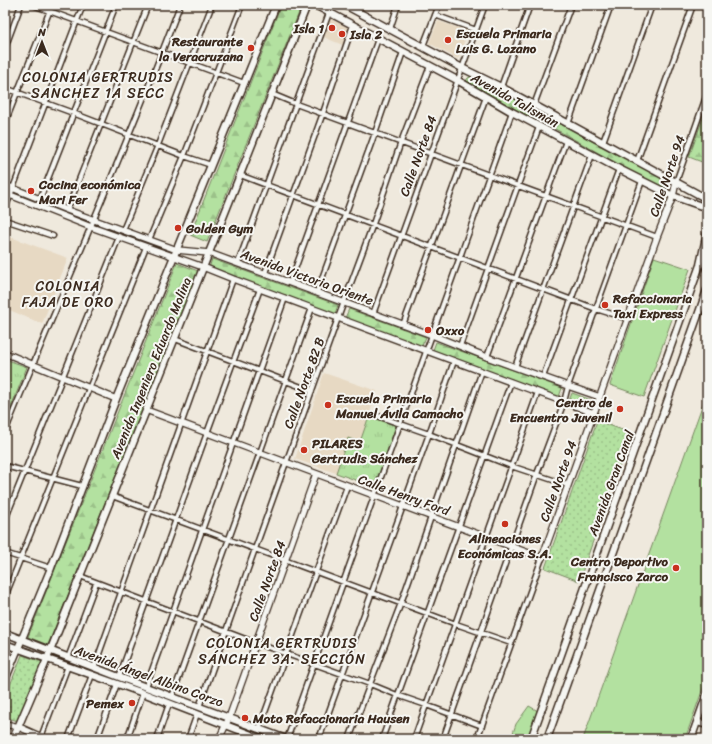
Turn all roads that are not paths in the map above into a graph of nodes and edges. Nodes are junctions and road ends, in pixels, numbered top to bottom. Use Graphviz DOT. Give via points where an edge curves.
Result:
graph roads {
  1 [pos="21,5"];
  2 [pos="33,5"];
  3 [pos="52,5"];
  4 [pos="83,5"];
  5 [pos="116,5"];
  6 [pos="148,5"];
  7 [pos="180,5"];
  8 [pos="212,5"];
  9 [pos="242,5"];
  10 [pos="276,5"];
  11 [pos="307,5"];
  12 [pos="315,5"];
  13 [pos="345,5"];
  14 [pos="398,5"];
  15 [pos="439,5"];
  16 [pos="485,5"];
  17 [pos="530,5"];
  18 [pos="571,5"];
  19 [pos="611,5"];
  20 [pos="652,5"];
  21 [pos="693,5"];
  22 [pos="356,7"];
  23 [pos="49,11"];
  24 [pos="329,13"];
  25 [pos="435,15"];
  26 [pos="76,21"];
  27 [pos="353,25"];
  28 [pos="390,29"];
  29 [pos="476,30"];
  30 [pos="105,32"];
  31 [pos="378,39"];
  32 [pos="134,43"];
  33 [pos="423,46"];
  34 [pos="5,48"];
  35 [pos="403,52"];
  36 [pos="162,53"];
  37 [pos="189,63"];
  38 [pos="430,66"];
  39 [pos="462,68"];
  40 [pos="216,73"];
  41 [pos="457,80"];
  42 [pos="244,83"];
  43 [pos="501,87"];
  44 [pos="5,88"];
  45 [pos="17,92"];
  46 [pos="272,94"];
  47 [pos="707,94"];
  48 [pos="486,97"];
  49 [pos="45,103"];
  50 [pos="296,104"];
  51 [pos="534,105"];
  52 [pos="512,112"];
  53 [pos="73,113"];
  54 [pos="323,113"];
  55 [pos="5,123"];
  56 [pos="348,123"];
  57 [pos="101,124"];
  58 [pos="568,124"];
  59 [pos="539,127"];
  60 [pos="375,133"];
  61 [pos="130,134"];
  62 [pos="566,141"];
  63 [pos="401,142"];
  64 [pos="603,142"];
  65 [pos="158,145"];
  66 [pos="432,154"];
  67 [pos="592,155"];
  68 [pos="184,156"];
  69 [pos="637,161"];
  70 [pos="211,165"];
  71 [pos="462,165"];
  72 [pos="619,169"];
  73 [pos="240,175"];
  74 [pos="489,176"];
  75 [pos="642,181"];
  76 [pos="676,182"];
  77 [pos="5,184"];
  78 [pos="266,185"];
  79 [pos="517,186"];
  80 [pos="12,187"];
  81 [pos="7,194"];
  82 [pos="293,195"];
  83 [pos="546,196"];
  84 [pos="673,196"];
  85 [pos="40,199"];
  86 [pos="707,199"];
  87 [pos="319,205"];
  88 [pos="573,206"];
  89 [pos="707,208"];
  90 [pos="5,209"];
  91 [pos="67,210"];
  92 [pos="345,214"];
  93 [pos="601,217"];
  94 [pos="5,220"];
  95 [pos="95,220"];
  96 [pos="372,224"];
  97 [pos="626,226"];
  98 [pos="91,227"];
  99 [pos="123,230"];
  100 [pos="707,233"];
  101 [pos="401,235"];
  102 [pos="53,236"];
  103 [pos="119,237"];
  104 [pos="657,237"];
  105 [pos="149,240"];
  106 [pos="146,247"];
  107 [pos="432,247"];
  108 [pos="177,250"];
  109 [pos="209,253"];
  110 [pos="174,257"];
  111 [pos="460,258"];
  112 [pos="238,264"];
  113 [pos="203,267"];
  114 [pos="488,268"];
  115 [pos="265,273"];
  116 [pos="233,279"];
  117 [pos="516,279"];
  118 [pos="290,283"];
  119 [pos="260,289"];
  120 [pos="544,289"];
  121 [pos="707,290"];
  122 [pos="317,292"];
  123 [pos="285,298"];
  124 [pos="572,299"];
  125 [pos="343,303"];
  126 [pos="312,308"];
  127 [pos="596,309"];
  128 [pos="373,314"];
  129 [pos="338,318"];
  130 [pos="628,319"];
  131 [pos="403,324"];
  132 [pos="432,335"];
  133 [pos="174,339"];
  134 [pos="460,346"];
  135 [pos="426,350"];
  136 [pos="207,351"];
  137 [pos="5,353"];
  138 [pos="487,357"];
  139 [pos="233,361"];
  140 [pos="454,361"];
  141 [pos="33,365"];
  142 [pos="515,367"];
  143 [pos="260,371"];
  144 [pos="482,371"];
  145 [pos="62,377"];
  146 [pos="543,378"];
  147 [pos="286,381"];
  148 [pos="511,382"];
  149 [pos="568,386"];
  150 [pos="88,388"];
  151 [pos="312,391"];
  152 [pos="538,392"];
  153 [pos="600,397"];
  154 [pos="116,399"];
  155 [pos="564,402"];
  156 [pos="146,410"];
  157 [pos="594,413"];
  158 [pos="375,415"];
  159 [pos="181,423"];
  160 [pos="400,424"];
  161 [pos="5,432"];
  162 [pos="207,433"];
  163 [pos="429,434"];
  164 [pos="233,443"];
  165 [pos="456,445"];
  166 [pos="259,453"];
  167 [pos="484,455"];
  168 [pos="286,463"];
  169 [pos="5,466"];
  170 [pos="511,466"];
  171 [pos="24,471"];
  172 [pos="316,474"];
  173 [pos="537,474"];
  174 [pos="53,478"];
  175 [pos="568,485"];
  176 [pos="82,486"];
  177 [pos="347,486"];
  178 [pos="112,496"];
  179 [pos="374,496"];
  180 [pos="403,506"];
  181 [pos="150,510"];
  182 [pos="430,517"];
  183 [pos="5,520"];
  184 [pos="176,520"];
  185 [pos="458,527"];
  186 [pos="202,529"];
  187 [pos="486,538"];
  188 [pos="228,539"];
  189 [pos="512,547"];
  190 [pos="255,549"];
  191 [pos="5,553"];
  192 [pos="21,558"];
  193 [pos="542,558"];
  194 [pos="286,560"];
  195 [pos="51,568"];
  196 [pos="316,571"];
  197 [pos="80,576"];
  198 [pos="343,582"];
  199 [pos="96,583"];
  200 [pos="120,592"];
  201 [pos="372,592"];
  202 [pos="5,597"];
  203 [pos="147,602"];
  204 [pos="401,603"];
  205 [pos="173,611"];
  206 [pos="428,613"];
  207 [pos="199,621"];
  208 [pos="456,624"];
  209 [pos="226,631"];
  210 [pos="5,633"];
  211 [pos="481,633"];
  212 [pos="21,639"];
  213 [pos="256,643"];
  214 [pos="511,643"];
  215 [pos="5,644"];
  216 [pos="17,648"];
  217 [pos="50,651"];
  218 [pos="286,654"];
  219 [pos="68,658"];
  220 [pos="47,659"];
  221 [pos="313,664"];
  222 [pos="68,666"];
  223 [pos="94,668"];
  224 [pos="92,675"];
  225 [pos="342,675"];
  226 [pos="120,678"];
  227 [pos="5,680"];
  228 [pos="117,684"];
  229 [pos="370,684"];
  230 [pos="146,687"];
  231 [pos="143,693"];
  232 [pos="707,694"];
  233 [pos="397,695"];
  234 [pos="172,697"];
  235 [pos="169,704"];
  236 [pos="426,705"];
  237 [pos="199,707"];
  238 [pos="197,714"];
  239 [pos="452,715"];
  240 [pos="229,718"];
  241 [pos="697,722"];
  242 [pos="5,724"];
  243 [pos="707,725"];
  244 [pos="226,726"];
  245 [pos="482,726"];
  246 [pos="19,727"];
  247 [pos="259,729"];
  248 [pos="43,738"];
  249 [pos="255,738"];
  250 [pos="13,739"];
  251 [pos="68,739"];
  252 [pos="97,739"];
  253 [pos="127,739"];
  254 [pos="157,739"];
  255 [pos="188,739"];
  256 [pos="219,739"];
  257 [pos="262,739"];
  258 [pos="286,739"];
  259 [pos="319,739"];
  260 [pos="349,739"];
  261 [pos="382,739"];
  262 [pos="414,739"];
  263 [pos="443,739"];
  264 [pos="477,739"];
  265 [pos="531,739"];
  266 [pos="547,739"];
  267 [pos="691,739"];
  1 -- 34 [label="street"];
  2 -- 23 [label="street"];
  3 -- 23 [label="street"];
  4 -- 26 [label="street"];
  5 -- 30 [label="street"];
  6 -- 32 [label="street"];
  7 -- 36 [label="street"];
  8 -- 37 [label="street"];
  9 -- 40 [label="street"];
  10 -- 42 [label="main road, Avenida Ingeniero Eduardo Molina"];
  11 -- 46 [label="main road, Avenida Ingeniero Eduardo Molina"];
  12 -- 24 [label="main road, Avenida Talismán"];
  13 -- 22 [label="main road, Avenida Talismán"];
  14 -- 28 [label="street"];
  15 -- 25 [label="street"];
  16 -- 29 [label="street, Calle Norte 84"];
  17 -- 43 [label="street"];
  18 -- 51 [label="street"];
  19 -- 58 [label="street"];
  20 -- 64 [label="street"];
  21 -- 69 [label="street"];
  22 -- 28 [label="main road, Avenida Talismán"];
  23 -- 26 [label="street"];
  23 -- 45 [label="street"];
  24 -- 27 [label="main road, Avenida Talismán"];
  24 -- 50 [label="street"];
  25 -- 29 [label="street"];
  25 -- 33 [label="street"];
  26 -- 30 [label="street"];
  26 -- 49 [label="street"];
  27 -- 31 [label="main road, Avenida Talismán"];
  27 -- 54 [label="street"];
  28 -- 33 [label="main road, Avenida Talismán"];
  29 -- 39 [label="street, Calle Norte 84"];
  30 -- 32 [label="street"];
  30 -- 53 [label="street"];
  31 -- 35 [label="main road, Avenida Talismán"];
  31 -- 56 [label="street"];
  32 -- 36 [label="street"];
  32 -- 57 [label="street"];
  33 -- 39 [label="main road, Avenida Talismán"];
  35 -- 38 [label="main road, Avenida Talismán"];
  35 -- 60 [label="street"];
  36 -- 37 [label="street"];
  36 -- 61 [label="street"];
  37 -- 40 [label="street"];
  37 -- 65 [label="street"];
  38 -- 41 [label="main road, Avenida Talismán"];
  38 -- 63 [label="street, Calle Norte 82 B"];
  39 -- 41 [label="street, Calle Norte 84"];
  39 -- 43 [label="main road, Avenida Talismán"];
  40 -- 42 [label="street"];
  40 -- 68 [label="street"];
  41 -- 48 [label="main road, Avenida Talismán"];
  41 -- 66 [label="street, Calle Norte 84"];
  42 -- 70 [label="main road, Avenida Ingeniero Eduardo Molina"];
  43 -- 51 [label="main road, Avenida Talismán"];
  44 -- 45 [label="street"];
  45 -- 49 [label="street"];
  45 -- 55 [label="street"];
  46 -- 50 [label="street"];
  46 -- 73 [label="main road, Avenida Ingeniero Eduardo Molina"];
  47 -- 76 [label="street, Calle Norte 94"];
  48 -- 52 [label="main road, Avenida Talismán"];
  48 -- 71 [label="street"];
  49 -- 53 [label="street"];
  49 -- 80 [label="street"];
  50 -- 54 [label="street"];
  50 -- 78 [label="street"];
  51 -- 58 [label="main road, Avenida Talismán"];
  52 -- 59 [label="main road, Avenida Talismán"];
  52 -- 74 [label="street"];
  53 -- 57 [label="street"];
  53 -- 85 [label="street"];
  54 -- 56 [label="street"];
  54 -- 82 [label="street"];
  56 -- 60 [label="street"];
  56 -- 87 [label="street"];
  57 -- 61 [label="street"];
  57 -- 91 [label="street"];
  58 -- 64 [label="main road, Avenida Talismán"];
  59 -- 62 [label="main road, Avenida Talismán"];
  59 -- 79 [label="street"];
  60 -- 63 [label="street"];
  60 -- 92 [label="street"];
  61 -- 65 [label="street"];
  61 -- 95 [label="street"];
  62 -- 67 [label="main road, Avenida Talismán"];
  62 -- 83 [label="street"];
  63 -- 66 [label="street"];
  63 -- 96 [label="street, Calle Norte 82 B"];
  64 -- 69 [label="main road, Avenida Talismán"];
  65 -- 68 [label="street"];
  65 -- 99 [label="street"];
  66 -- 71 [label="street"];
  66 -- 101 [label="street, Calle Norte 84"];
  67 -- 72 [label="main road, Avenida Talismán"];
  67 -- 88 [label="street"];
  68 -- 70 [label="street"];
  68 -- 105 [label="street"];
  69 -- 76 [label="main road, Avenida Talismán"];
  70 -- 108 [label="main road, Avenida Ingeniero Eduardo Molina"];
  71 -- 74 [label="street"];
  71 -- 107 [label="street"];
  72 -- 75 [label="main road, Avenida Talismán"];
  72 -- 93 [label="street"];
  73 -- 78 [label="street"];
  73 -- 109 [label="main road, Avenida Ingeniero Eduardo Molina"];
  74 -- 79 [label="street"];
  74 -- 111 [label="street"];
  75 -- 84 [label="main road, Avenida Talismán"];
  75 -- 97 [label="street"];
  76 -- 84 [label="street, Calle Norte 94"];
  76 -- 86 [label="main road, Avenida Talismán"];
  77 -- 80 [label="street, Avenida Victoria Oriente"];
  78 -- 82 [label="street"];
  78 -- 112 [label="street"];
  79 -- 83 [label="street"];
  79 -- 114 [label="street"];
  80 -- 81 [label="street"];
  80 -- 85 [label="street, Avenida Victoria Oriente"];
  81 -- 90 [label="street"];
  81 -- 98 [label="street, Avenida Victoria Oriente"];
  82 -- 87 [label="street"];
  82 -- 115 [label="street"];
  83 -- 88 [label="street"];
  83 -- 117 [label="street"];
  84 -- 89 [label="main road, Avenida Talismán"];
  84 -- 104 [label="street, Calle Norte 94"];
  85 -- 91 [label="street, Avenida Victoria Oriente"];
  87 -- 92 [label="street"];
  87 -- 118 [label="street"];
  88 -- 93 [label="street"];
  88 -- 120 [label="street"];
  91 -- 95 [label="street, Avenida Victoria Oriente"];
  92 -- 96 [label="street"];
  92 -- 122 [label="street"];
  93 -- 97 [label="street"];
  93 -- 124 [label="street"];
  94 -- 102 [label="street"];
  95 -- 98 [label="street"];
  95 -- 99 [label="street, Avenida Victoria Oriente"];
  96 -- 101 [label="street"];
  96 -- 125 [label="street, Calle Norte 82 B"];
  97 -- 104 [label="street"];
  97 -- 127 [label="street"];
  98 -- 103 [label="street, Avenida Victoria Oriente"];
  98 -- 141 [label="street"];
  99 -- 105 [label="street, Avenida Victoria Oriente"];
  100 -- 265 [label="main road, Avenida Gran Canal" via="700,265 682,318"];
  101 -- 107 [label="street"];
  101 -- 128 [label="street, Calle Norte 84"];
  103 -- 106 [label="street, Avenida Victoria Oriente"];
  103 -- 145 [label="street"];
  104 -- 130 [label="street, Calle Norte 94"];
  105 -- 108 [label="street, Avenida Victoria Oriente"];
  106 -- 110 [label="street, Avenida Victoria Oriente"];
  106 -- 150 [label="street"];
  107 -- 111 [label="street"];
  107 -- 131 [label="street"];
  108 -- 109 [label="street, Avenida Victoria Oriente"];
  108 -- 110 [label="main road, Avenida Ingeniero Eduardo Molina"];
  109 -- 112 [label="street, Avenida Victoria Oriente"];
  109 -- 113 [label="main road, Avenida Ingeniero Eduardo Molina"];
  110 -- 113 [label="street, Avenida Victoria Oriente"];
  110 -- 154 [label="main road, Avenida Ingeniero Eduardo Molina"];
  111 -- 114 [label="street"];
  111 -- 132 [label="street"];
  112 -- 115 [label="street, Avenida Victoria Oriente"];
  113 -- 116 [label="street, Avenida Victoria Oriente"];
  113 -- 133 [label="main road, Avenida Ingeniero Eduardo Molina"];
  114 -- 117 [label="street"];
  114 -- 134 [label="street"];
  115 -- 118 [label="street, Avenida Victoria Oriente"];
  116 -- 119 [label="street, Avenida Victoria Oriente"];
  116 -- 136 [label="street"];
  117 -- 120 [label="street"];
  117 -- 138 [label="street"];
  118 -- 122 [label="street, Avenida Victoria Oriente"];
  119 -- 123 [label="street, Avenida Victoria Oriente"];
  119 -- 139 [label="street"];
  120 -- 124 [label="street"];
  120 -- 142 [label="street"];
  121 -- 266 [label="main road, Avenida Gran Canal"];
  122 -- 125 [label="street, Avenida Victoria Oriente"];
  123 -- 126 [label="street, Avenida Victoria Oriente"];
  123 -- 143 [label="street"];
  124 -- 127 [label="street"];
  124 -- 146 [label="street"];
  125 -- 128 [label="street, Avenida Victoria Oriente"];
  125 -- 129 [label="street, Calle Norte 82 B"];
  126 -- 129 [label="street, Avenida Victoria Oriente"];
  126 -- 147 [label="street"];
  127 -- 130 [label="street"];
  127 -- 149 [label="street"];
  128 -- 131 [label="street, Avenida Victoria Oriente"];
  129 -- 135 [label="street, Avenida Victoria Oriente"];
  129 -- 151 [label="street, Calle Norte 82 B"];
  130 -- 153 [label="street, Calle Norte 94"];
  131 -- 132 [label="street, Avenida Victoria Oriente"];
  132 -- 134 [label="street, Avenida Victoria Oriente"];
  132 -- 135 [label="street"];
  133 -- 136 [label="street"];
  133 -- 156 [label="main road, Avenida Ingeniero Eduardo Molina"];
  134 -- 138 [label="street, Avenida Victoria Oriente"];
  135 -- 140 [label="street, Avenida Victoria Oriente"];
  135 -- 160 [label="street"];
  136 -- 139 [label="street"];
  136 -- 159 [label="street"];
  137 -- 141 [label="street"];
  138 -- 142 [label="street, Avenida Victoria Oriente"];
  139 -- 143 [label="street"];
  139 -- 162 [label="street"];
  140 -- 144 [label="street, Avenida Victoria Oriente"];
  140 -- 163 [label="street"];
  141 -- 145 [label="street"];
  141 -- 161 [label="street"];
  142 -- 146 [label="street, Avenida Victoria Oriente"];
  143 -- 147 [label="street"];
  143 -- 164 [label="street"];
  144 -- 148 [label="street, Avenida Victoria Oriente"];
  144 -- 165 [label="street"];
  145 -- 150 [label="street"];
  145 -- 171 [label="street"];
  146 -- 149 [label="street, Avenida Victoria Oriente"];
  147 -- 151 [label="street"];
  147 -- 166 [label="street"];
  148 -- 152 [label="street, Avenida Victoria Oriente"];
  148 -- 167 [label="street"];
  149 -- 153 [label="street, Avenida Victoria Oriente"];
  149 -- 155 [label="street"];
  150 -- 154 [label="street"];
  150 -- 174 [label="street"];
  151 -- 168 [label="street, Calle Norte 82 B"];
  152 -- 155 [label="street, Avenida Victoria Oriente"];
  152 -- 170 [label="street"];
  153 -- 157 [label="street, Calle Norte 94"];
  154 -- 176 [label="main road, Avenida Ingeniero Eduardo Molina"];
  155 -- 157 [label="street, Avenida Victoria Oriente"];
  155 -- 173 [label="street"];
  156 -- 159 [label="street, Calle Henry Ford"];
  156 -- 178 [label="main road, Avenida Ingeniero Eduardo Molina"];
  157 -- 175 [label="street, Calle Norte 94"];
  158 -- 160 [label="street"];
  159 -- 162 [label="street, Calle Henry Ford"];
  159 -- 181 [label="street"];
  160 -- 163 [label="street"];
  160 -- 179 [label="street"];
  162 -- 164 [label="street, Calle Henry Ford"];
  162 -- 184 [label="street"];
  163 -- 165 [label="street"];
  163 -- 180 [label="street"];
  164 -- 166 [label="street, Calle Henry Ford"];
  164 -- 186 [label="street"];
  165 -- 167 [label="street"];
  165 -- 182 [label="street"];
  166 -- 168 [label="street, Calle Henry Ford"];
  166 -- 188 [label="street"];
  167 -- 170 [label="street"];
  167 -- 185 [label="street"];
  168 -- 172 [label="street, Calle Henry Ford"];
  168 -- 190 [label="street, Calle Norte 82 B"];
  169 -- 171 [label="street"];
  170 -- 173 [label="street"];
  170 -- 187 [label="street"];
  171 -- 174 [label="street"];
  171 -- 183 [label="street"];
  172 -- 177 [label="street, Calle Henry Ford"];
  172 -- 194 [label="street, Calle Norte 84"];
  173 -- 175 [label="street"];
  173 -- 189 [label="street"];
  174 -- 176 [label="street"];
  174 -- 192 [label="street"];
  175 -- 193 [label="street, Calle Norte 94"];
  176 -- 195 [label="main road, Avenida Ingeniero Eduardo Molina"];
  177 -- 179 [label="street, Calle Henry Ford"];
  177 -- 196 [label="street"];
  178 -- 181 [label="street"];
  178 -- 197 [label="main road, Avenida Ingeniero Eduardo Molina"];
  179 -- 180 [label="street, Calle Henry Ford"];
  179 -- 198 [label="street"];
  180 -- 182 [label="street, Calle Henry Ford"];
  180 -- 201 [label="street"];
  181 -- 184 [label="street"];
  181 -- 200 [label="street"];
  182 -- 185 [label="street, Calle Henry Ford"];
  182 -- 204 [label="street"];
  184 -- 186 [label="street"];
  184 -- 203 [label="street"];
  185 -- 187 [label="street, Calle Henry Ford"];
  185 -- 206 [label="street"];
  186 -- 188 [label="street"];
  186 -- 205 [label="street"];
  187 -- 189 [label="street, Calle Henry Ford"];
  187 -- 208 [label="street"];
  188 -- 190 [label="street"];
  188 -- 207 [label="street"];
  189 -- 193 [label="street, Calle Henry Ford"];
  189 -- 211 [label="street"];
  190 -- 194 [label="street"];
  190 -- 209 [label="street, Calle Norte 82 B"];
  191 -- 192 [label="street"];
  192 -- 195 [label="street"];
  192 -- 202 [label="street"];
  193 -- 214 [label="street, Calle Norte 94"];
  194 -- 196 [label="street"];
  194 -- 213 [label="street, Calle Norte 84"];
  195 -- 212 [label="main road, Avenida Ingeniero Eduardo Molina"];
  196 -- 198 [label="street"];
  196 -- 218 [label="street"];
  197 -- 199 [label="street"];
  197 -- 217 [label="main road, Avenida Ingeniero Eduardo Molina"];
  198 -- 201 [label="street"];
  198 -- 221 [label="street"];
  199 -- 200 [label="street"];
  199 -- 219 [label="street"];
  200 -- 203 [label="street"];
  200 -- 223 [label="street"];
  201 -- 204 [label="street"];
  201 -- 225 [label="street"];
  203 -- 205 [label="street"];
  203 -- 226 [label="street"];
  204 -- 206 [label="street"];
  204 -- 229 [label="street"];
  205 -- 207 [label="street"];
  205 -- 230 [label="street"];
  206 -- 208 [label="street"];
  206 -- 233 [label="street"];
  207 -- 209 [label="street"];
  207 -- 234 [label="street"];
  208 -- 211 [label="street"];
  208 -- 236 [label="street"];
  209 -- 213 [label="street"];
  209 -- 237 [label="street, Calle Norte 82 B"];
  210 -- 212 [label="main road, Avenida Ángel Albino Corzo"];
  211 -- 214 [label="street"];
  211 -- 239 [label="street"];
  212 -- 216 [label="main road, Avenida Ingeniero Eduardo Molina"];
  212 -- 217 [label="main road, Avenida Ángel Albino Corzo"];
  213 -- 218 [label="street"];
  213 -- 240 [label="street, Calle Norte 84"];
  214 -- 245 [label="street, Calle Norte 94"];
  215 -- 216 [label="main road, Avenida Ángel Albino Corzo"];
  216 -- 220 [label="main road, Avenida Ángel Albino Corzo"];
  216 -- 227 [label="main road, Avenida Ingeniero Eduardo Molina"];
  217 -- 219 [label="main road, Avenida Ángel Albino Corzo"];
  217 -- 220 [label="main road, Avenida Ingeniero Eduardo Molina"];
  218 -- 221 [label="street"];
  218 -- 247 [label="street"];
  219 -- 223 [label="main road, Avenida Ángel Albino Corzo"];
  220 -- 222 [label="main road, Avenida Ángel Albino Corzo"];
  220 -- 246 [label="main road, Avenida Ingeniero Eduardo Molina"];
  221 -- 225 [label="street"];
  221 -- 258 [label="street"];
  222 -- 224 [label="main road, Avenida Ángel Albino Corzo"];
  222 -- 248 [label="street"];
  223 -- 226 [label="main road, Avenida Ángel Albino Corzo"];
  224 -- 228 [label="main road, Avenida Ángel Albino Corzo"];
  224 -- 251 [label="street"];
  225 -- 229 [label="street"];
  225 -- 259 [label="street"];
  226 -- 230 [label="main road, Avenida Ángel Albino Corzo"];
  228 -- 231 [label="main road, Avenida Ángel Albino Corzo"];
  228 -- 252 [label="street"];
  229 -- 233 [label="street"];
  229 -- 260 [label="street"];
  230 -- 234 [label="main road, Avenida Ángel Albino Corzo"];
  231 -- 235 [label="main road, Avenida Ángel Albino Corzo"];
  231 -- 253 [label="street"];
  232 -- 241 [label="main road"];
  233 -- 236 [label="street"];
  233 -- 261 [label="street"];
  234 -- 237 [label="main road, Avenida Ángel Albino Corzo"];
  235 -- 238 [label="main road, Avenida Ángel Albino Corzo"];
  235 -- 254 [label="street"];
  236 -- 239 [label="street"];
  236 -- 262 [label="street"];
  237 -- 240 [label="main road, Avenida Ángel Albino Corzo"];
  238 -- 244 [label="main road, Avenida Ángel Albino Corzo"];
  238 -- 255 [label="street"];
  239 -- 245 [label="street"];
  239 -- 263 [label="street"];
  240 -- 244 [label="street, Calle Norte 84"];
  240 -- 247 [label="main road, Avenida Ángel Albino Corzo"];
  241 -- 243 [label="main road"];
  241 -- 267 [label="main road"];
  242 -- 246 [label="street"];
  244 -- 249 [label="main road, Avenida Ángel Albino Corzo"];
  244 -- 256 [label="street, Calle Norte 84"];
  245 -- 264 [label="street, Calle Norte 94"];
  246 -- 248 [label="street"];
  246 -- 250 [label="main road, Avenida Ingeniero Eduardo Molina"];
  247 -- 258 [label="main road, Avenida Ángel Albino Corzo"];
  249 -- 257 [label="main road, Avenida Ángel Albino Corzo"];
}
